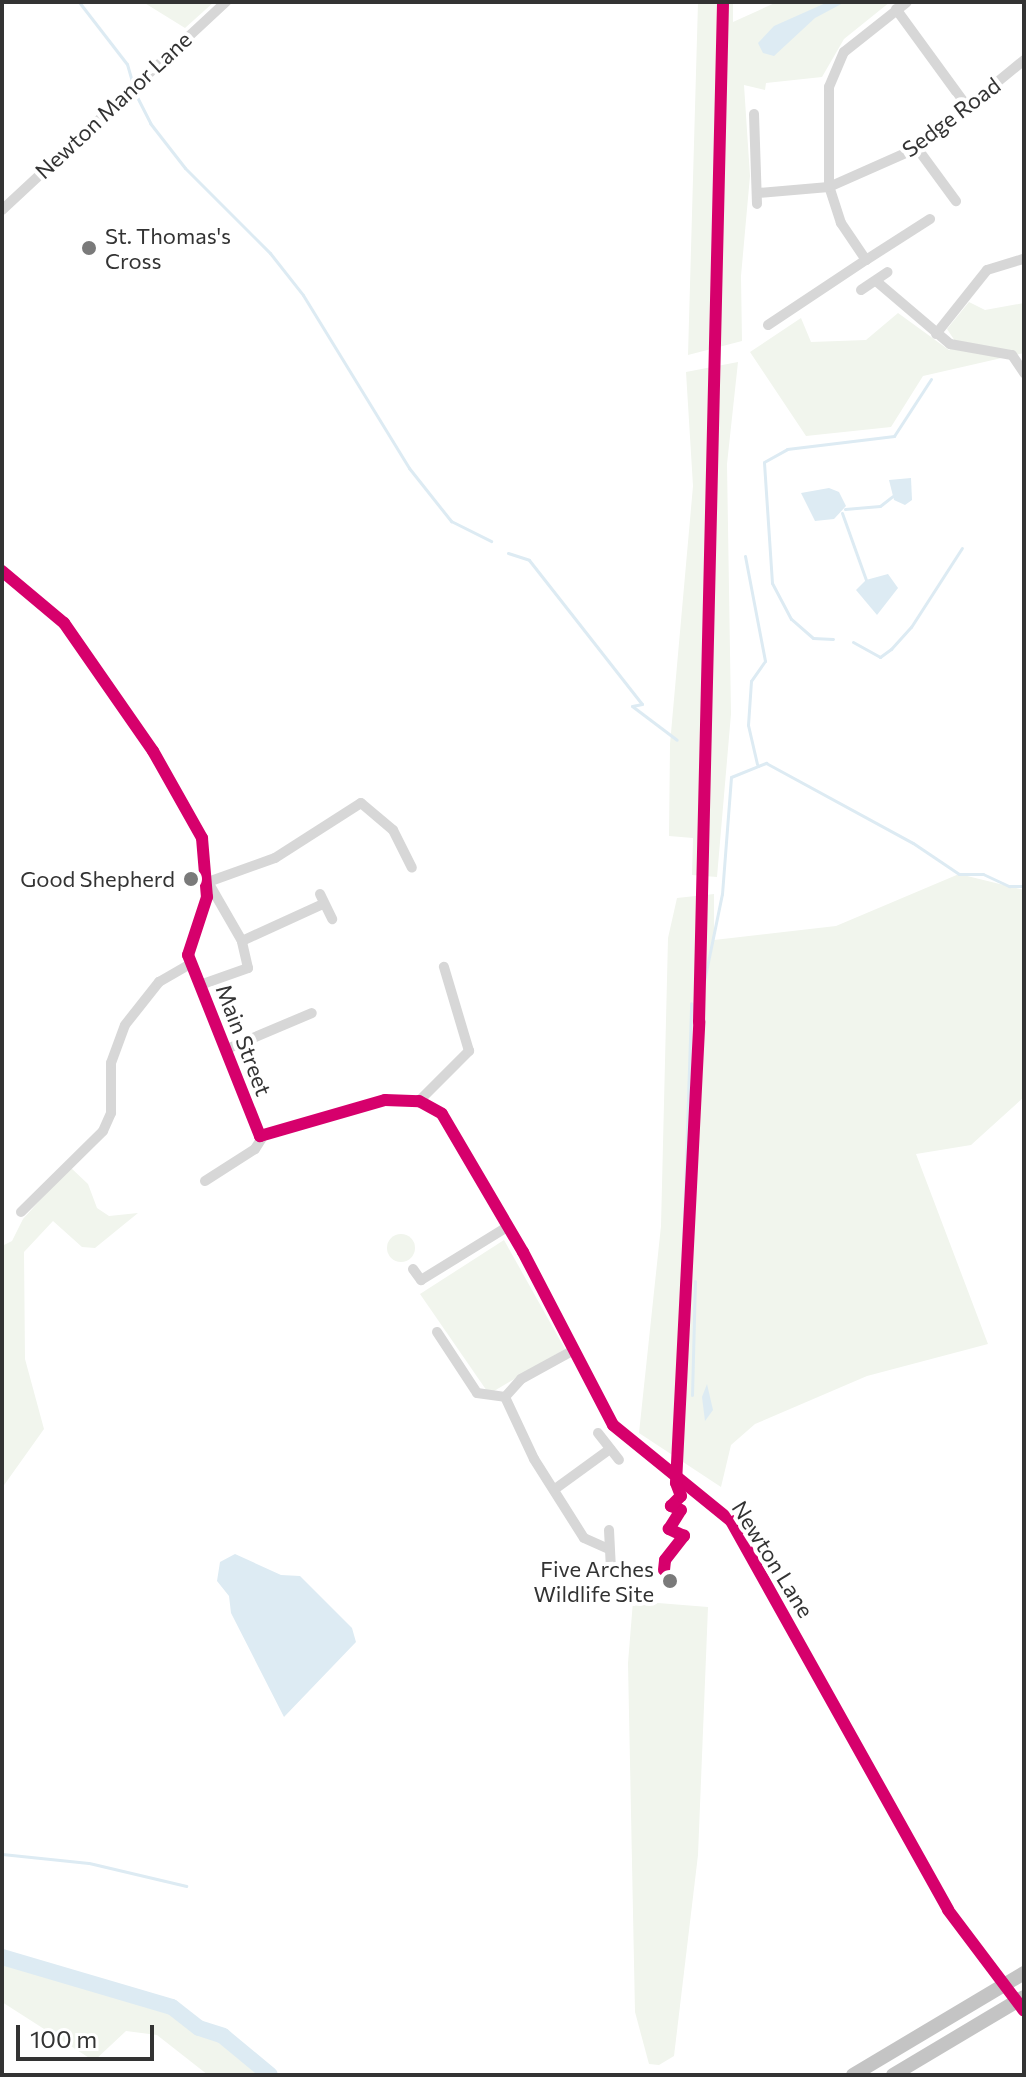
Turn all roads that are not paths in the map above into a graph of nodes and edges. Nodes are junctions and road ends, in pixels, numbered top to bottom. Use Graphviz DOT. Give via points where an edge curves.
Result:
graph roads {
  1 [pos="226,2"];
  2 [pos="907,2"];
  3 [pos="896,9"];
  4 [pos="1024,60"];
  5 [pos="969,109"];
  6 [pos="754,114"];
  7 [pos="917,148"];
  8 [pos="829,187"];
  9 [pos="956,201"];
  10 [pos="2,210"];
  11 [pos="930,219"];
  12 [pos="1024,259"];
  13 [pos="866,260"];
  14 [pos="888,272"];
  15 [pos="876,281"];
  16 [pos="861,290"];
  17 [pos="768,325"];
  18 [pos="936,334"];
  19 [pos="1024,373"];
  20 [pos="2,571"];
  21 [pos="412,868"];
  22 [pos="208,882"];
  23 [pos="332,919"];
  24 [pos="242,941"];
  25 [pos="190,964"];
  26 [pos="444,967"];
  27 [pos="200,985"];
  28 [pos="312,1013"];
  29 [pos="227,1049"];
  30 [pos="419,1101"];
  31 [pos="260,1135"];
  32 [pos="205,1181"];
  33 [pos="21,1212"];
  34 [pos="507,1227"];
  35 [pos="413,1269"];
  36 [pos="437,1332"];
  37 [pos="572,1351"];
  38 [pos="505,1397"];
  39 [pos="598,1433"];
  40 [pos="610,1449"];
  41 [pos="619,1460"];
  42 [pos="555,1489"];
  43 [pos="609,1530"];
  44 [pos="609,1549"];
  45 [pos="611,1570"];
  46 [pos="1024,1973"];
  47 [pos="1024,1997"];
  48 [pos="1024,2011"];
  49 [pos="853,2075"];
  50 [pos="893,2075"];
  1 -- 10 [label="street, Newton Manor Lane" via="137,79"];
  2 -- 3 [label="street"];
  3 -- 5 [label="street"];
  3 -- 8 [label="street" via="855,40 835,70 826,128"];
  4 -- 5 [label="street, Sedge Road"];
  5 -- 7 [label="street, Sedge Road"];
  6 -- 8 [label="street, Sedge Road" via="757,198"];
  7 -- 8 [label="street, Sedge Road"];
  7 -- 9 [label="street"];
  8 -- 13 [label="street" via="841,223"];
  11 -- 13 [label="street"];
  12 -- 18 [label="street" via="987,270"];
  13 -- 17 [label="street"];
  14 -- 15 [label="street"];
  15 -- 16 [label="street"];
  15 -- 18 [label="street"];
  18 -- 19 [label="street" via="950,344 1012,355"];
  20 -- 22 [label="street" via="64,623 153,751 202,838"];
  21 -- 22 [label="street" via="393,830 361,803 275,858"];
  22 -- 24 [label="street"];
  22 -- 25 [label="street" via="188,943"];
  23 -- 24 [label="street" via="322,899"];
  24 -- 27 [label="street" via="248,968"];
  25 -- 27 [label="street, Main Street"];
  25 -- 33 [label="street" via="159,982 125,1025 111,1063 111,1113 103,1131"];
  26 -- 30 [label="street" via="469,1051"];
  27 -- 29 [label="street, Main Street"];
  28 -- 29 [label="street"];
  29 -- 31 [label="street, Main Street"];
  30 -- 31 [label="street" via="385,1100"];
  30 -- 34 [label="street, Newton Lane" via="449,1123"];
  31 -- 32 [label="street" via="255,1149"];
  34 -- 35 [label="street" via="421,1280"];
  34 -- 37 [label="street, Newton Lane"];
  36 -- 38 [label="street" via="477,1393"];
  37 -- 38 [label="street" via="521,1379"];
  37 -- 48 [label="street, Newton Lane" via="613,1425 635,1447 714,1502 754,1557 948,1910"];
  38 -- 42 [label="street" via="534,1459"];
  39 -- 40 [label="street"];
  40 -- 41 [label="street"];
  40 -- 42 [label="street"];
  42 -- 44 [label="street" via="584,1538"];
  43 -- 44 [label="street"];
  44 -- 45 [label="street"];
  46 -- 49 [label="highway"];
  47 -- 50 [label="highway"];
}
